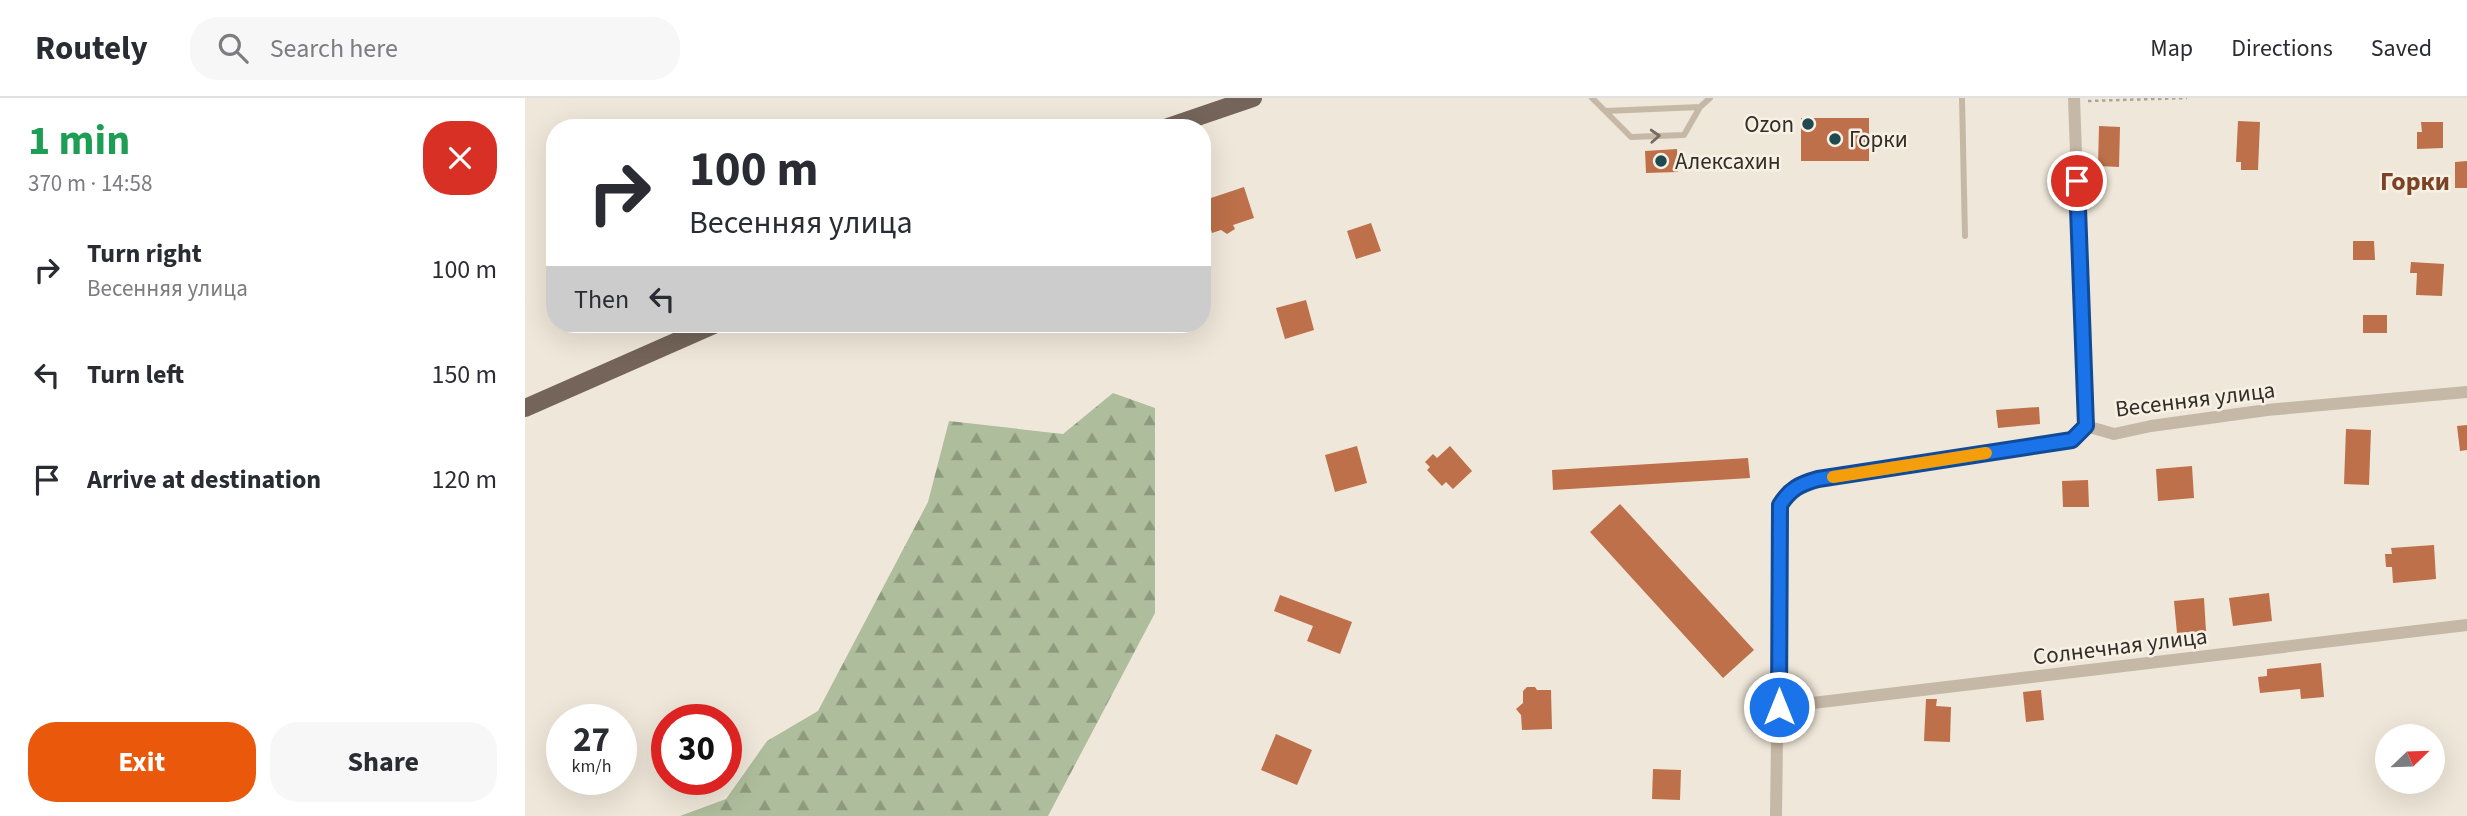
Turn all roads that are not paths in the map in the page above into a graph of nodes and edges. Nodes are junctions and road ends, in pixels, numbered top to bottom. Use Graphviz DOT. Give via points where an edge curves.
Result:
graph roads {
  1 [pos="1253,98"];
  2 [pos="1592,98"];
  3 [pos="1710,98"];
  4 [pos="1962,98"];
  5 [pos="2074,99"];
  6 [pos="1700,107"];
  7 [pos="1605,111"];
  8 [pos="1191,119"];
  9 [pos="1965,236"];
  10 [pos="696,333"];
  11 [pos="2467,393"];
  12 [pos="525,408"];
  13 [pos="2086,426"];
  14 [pos="2467,625"];
  15 [pos="1779,707"];
  16 [pos="1776,816"];
  1 -- 8 [label="main road"];
  2 -- 7 [label="lane"];
  3 -- 6 [label="lane"];
  4 -- 9 [label="lane"];
  5 -- 13 [label="street"];
  6 -- 7 [label="lane"];
  7 -- 6 [label="lane, one-way" via="1631,138 1684,135"];
  10 -- 12 [label="main road"];
  11 -- 13 [label="street, Весенняя улица" via="2267,410 2114,434"];
  13 -- 15 [label="street, Весенняя улица" via="2072,440 1818,479 1786,494 1780,505"];
  14 -- 15 [label="street, Солнечная улица"];
  15 -- 16 [label="street"];
}
